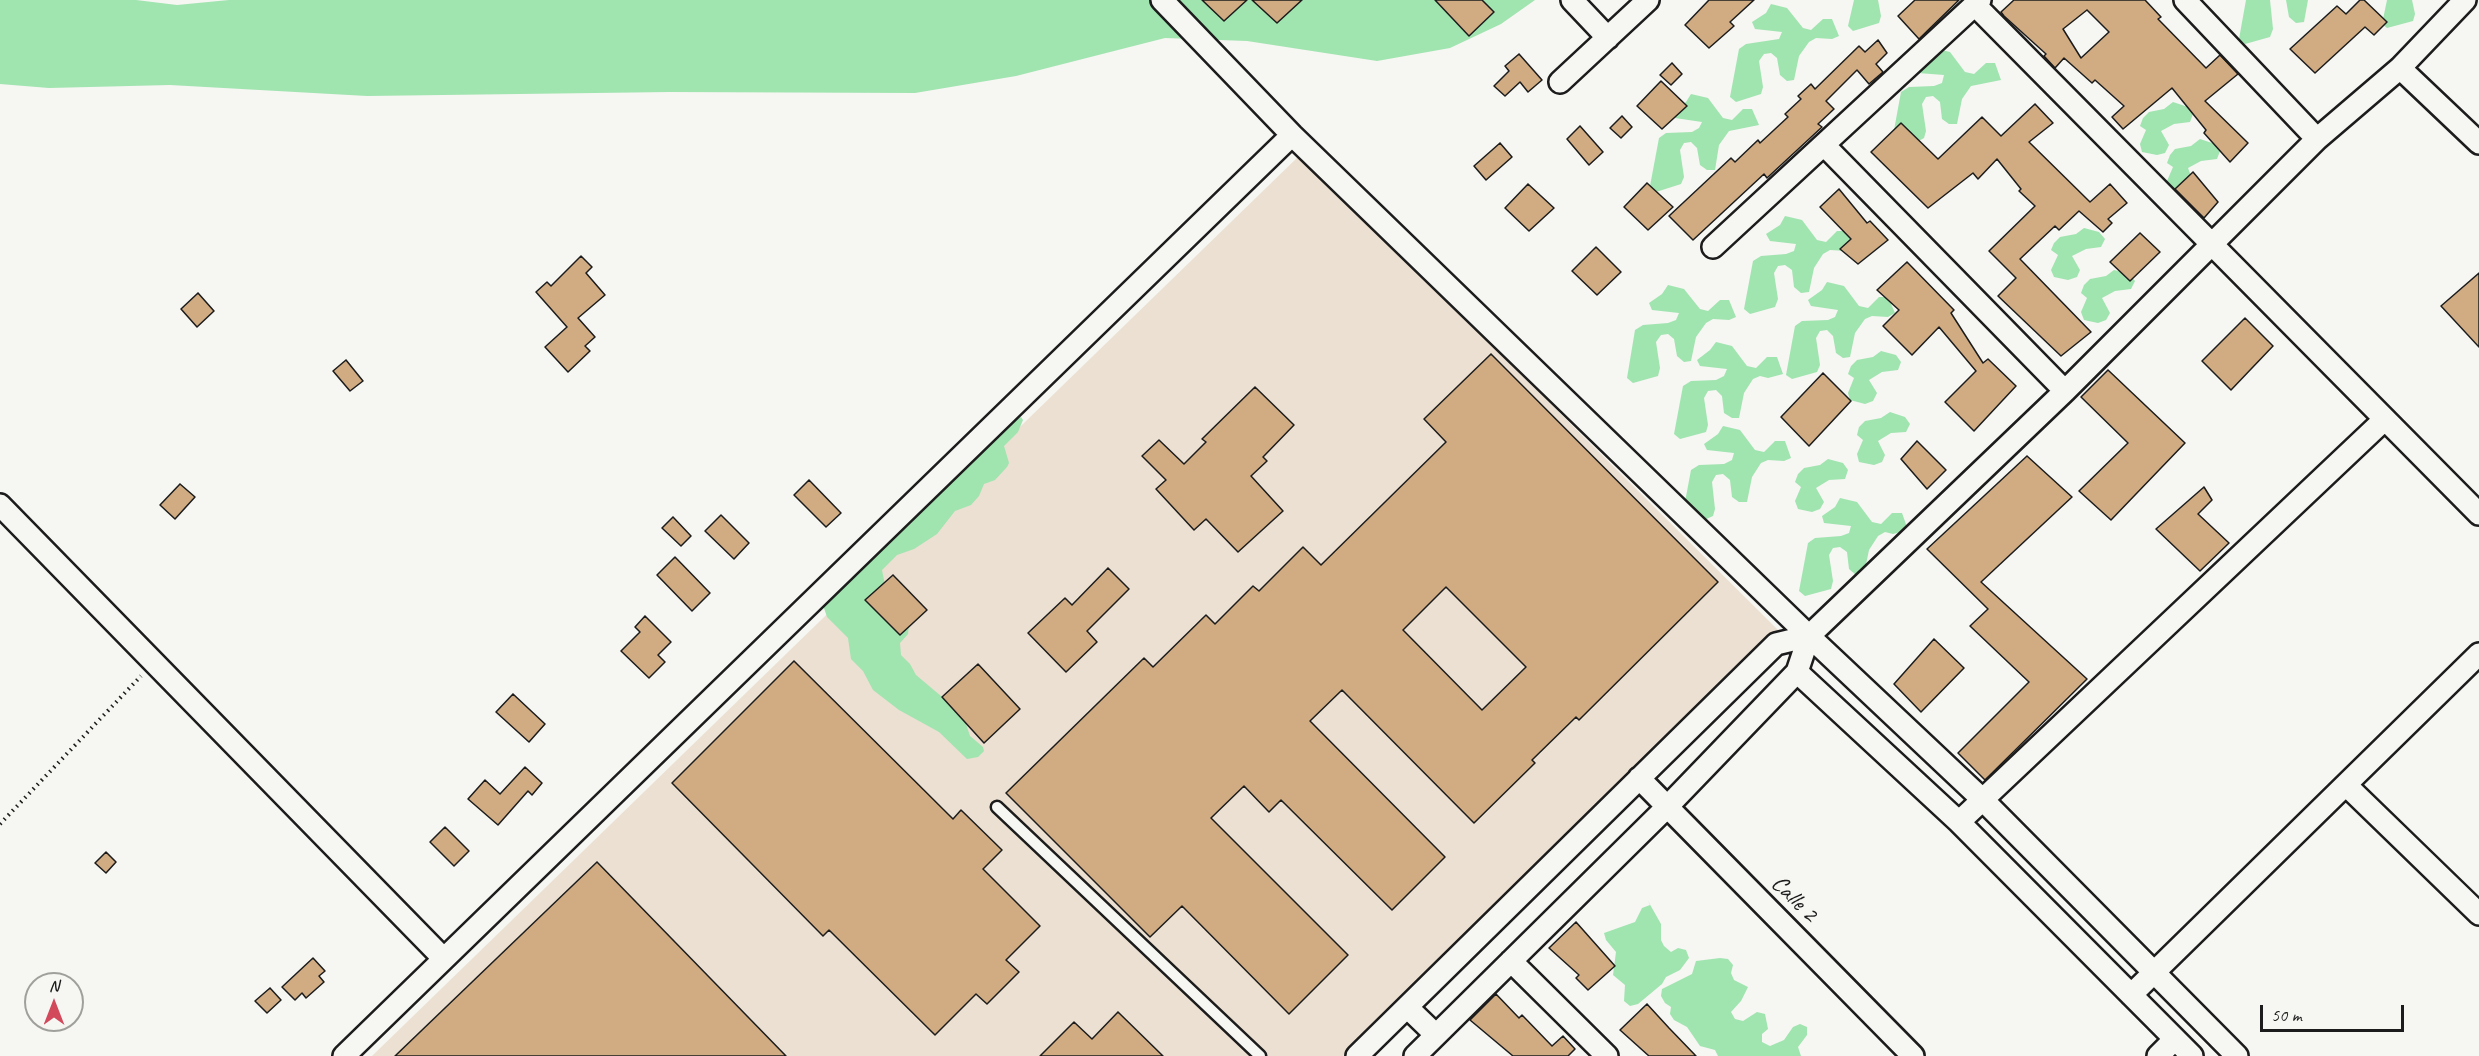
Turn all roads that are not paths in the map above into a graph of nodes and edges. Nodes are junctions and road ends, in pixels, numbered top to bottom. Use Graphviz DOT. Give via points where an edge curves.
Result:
graph roads {
  1 [pos="1162,0"];
  2 [pos="1572,0"];
  3 [pos="1647,0"];
  4 [pos="2185,0"];
  5 [pos="2465,0"];
  6 [pos="1978,2"];
  7 [pos="1608,38"];
  8 [pos="2400,68"];
  9 [pos="1560,82"];
  10 [pos="1292,135"];
  11 [pos="2317,139"];
  12 [pos="2479,143"];
  13 [pos="1824,145"];
  14 [pos="2211,243"];
  15 [pos="1713,247"];
  16 [pos="2065,391"];
  17 [pos="2385,419"];
  18 [pos="0,505"];
  19 [pos="2479,514"];
  20 [pos="1809,636"];
  21 [pos="2479,654"];
  22 [pos="1797,672"];
  23 [pos="1639,778"];
  24 [pos="2346,784"];
  25 [pos="1983,800"];
  26 [pos="997,807"];
  27 [pos="1667,807"];
  28 [pos="1959,822"];
  29 [pos="2479,914"];
  30 [pos="443,958"];
  31 [pos="1511,961"];
  32 [pos="2154,972"];
  33 [pos="2131,995"];
  34 [pos="1407,1007"];
  35 [pos="1436,1035"];
  36 [pos="2175,1038"];
  37 [pos="344,1056"];
  38 [pos="1260,1056"];
  39 [pos="1357,1056"];
  40 [pos="1415,1056"];
  41 [pos="1607,1056"];
  42 [pos="1913,1056"];
  43 [pos="2158,1056"];
  44 [pos="2192,1056"];
  45 [pos="2237,1056"];
  1 -- 10 [label="street"];
  2 -- 7 [label="street"];
  3 -- 7 [label="street"];
  4 -- 11 [label="street"];
  5 -- 8 [label="street"];
  6 -- 13 [label="street"];
  6 -- 14 [label="street"];
  7 -- 9 [label="street"];
  8 -- 11 [label="street"];
  8 -- 12 [label="street"];
  10 -- 20 [label="street"];
  10 -- 30 [label="street"];
  11 -- 14 [label="street"];
  13 -- 15 [label="street"];
  13 -- 16 [label="street"];
  14 -- 16 [label="street"];
  14 -- 17 [label="street"];
  16 -- 20 [label="street"];
  17 -- 19 [label="street"];
  17 -- 25 [label="street"];
  18 -- 30 [label="street"];
  20 -- 22 [label="street"];
  20 -- 23 [label="street" via="1776,644"];
  20 -- 25 [label="street"];
  21 -- 24 [label="street"];
  22 -- 27 [label="street"];
  22 -- 28 [label="street"];
  23 -- 27 [label="street, Calle 2"];
  23 -- 34 [label="street"];
  24 -- 29 [label="street"];
  24 -- 32 [label="street"];
  25 -- 28 [label="street"];
  25 -- 32 [label="street"];
  26 -- 38 [label="lane"];
  27 -- 31 [label="street"];
  27 -- 42 [label="street, Calle 2"];
  28 -- 33 [label="street"];
  30 -- 37 [label="street"];
  31 -- 35 [label="street"];
  31 -- 41 [label="street"];
  32 -- 33 [label="street"];
  32 -- 45 [label="street"];
  33 -- 36 [label="street"];
  34 -- 35 [label="street"];
  34 -- 39 [label="street"];
  35 -- 40 [label="street"];
  36 -- 43 [label="street"];
  36 -- 44 [label="street"];
}
